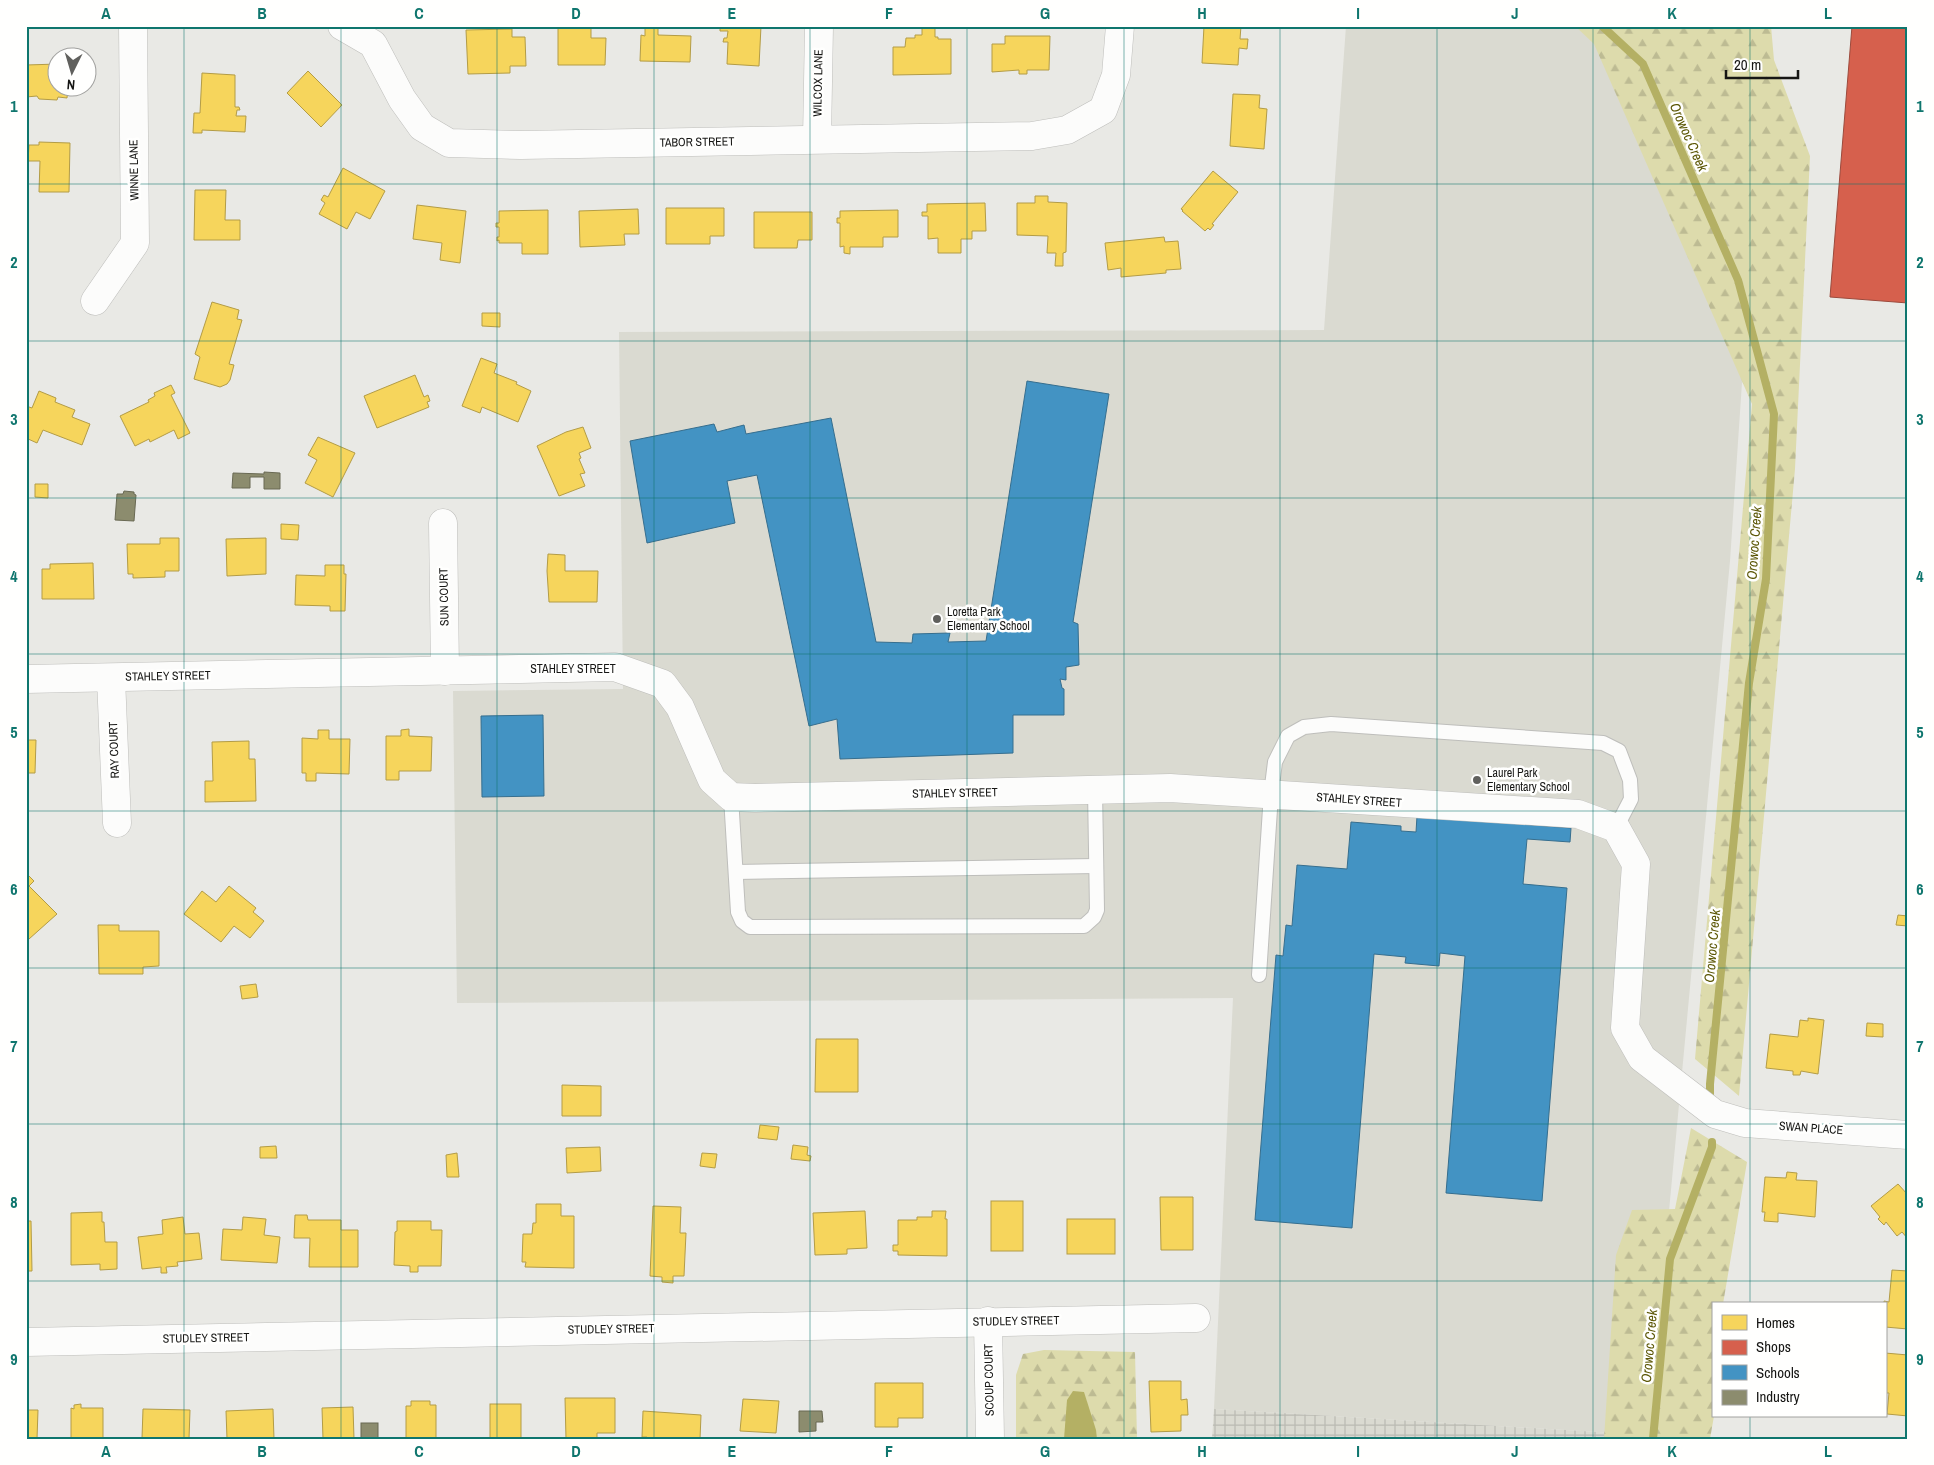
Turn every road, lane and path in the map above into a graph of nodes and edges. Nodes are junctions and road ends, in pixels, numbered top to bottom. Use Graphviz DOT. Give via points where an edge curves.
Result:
graph roads {
  1 [pos="133,26"];
  2 [pos="342,26"];
  3 [pos="819,26"];
  4 [pos="1120,26"];
  5 [pos="380,35"];
  6 [pos="817,139"];
  7 [pos="95,302"];
  8 [pos="443,523"];
  9 [pos="444,671"];
  10 [pos="111,678"];
  11 [pos="26,679"];
  12 [pos="1095,790"];
  13 [pos="1271,794"];
  14 [pos="731,797"];
  15 [pos="117,823"];
  16 [pos="1616,828"];
  17 [pos="1096,866"];
  18 [pos="736,872"];
  19 [pos="1259,976"];
  20 [pos="1908,1135"];
  21 [pos="1196,1318"];
  22 [pos="988,1321"];
  23 [pos="26,1342"];
  24 [pos="990,1439"];
  1 -- 7 [label="street, WINNE LANE" via="135,243"];
  2 -- 5 [label="street, TABOR STREET"];
  3 -- 6 [label="street, WILCOX LANE"];
  4 -- 6 [label="street, TABOR STREET" via="1116,75 1103,110 1067,130 1032,136"];
  5 -- 6 [label="street, TABOR STREET" via="402,99 422,126 449,143 521,146"];
  8 -- 9 [label="street, SUN COURT"];
  9 -- 10 [label="street, STAHLEY STREET"];
  9 -- 14 [label="street, STAHLEY STREET" via="615,667 663,684 680,708 712,780"];
  10 -- 11 [label="street, STAHLEY STREET"];
  10 -- 15 [label="street, RAY COURT"];
  12 -- 13 [label="street, STAHLEY STREET" via="1170,788"];
  12 -- 14 [label="street, STAHLEY STREET"];
  12 -- 17 [label="lane"];
  13 -- 16 [label="street, STAHLEY STREET" via="1578,814"];
  13 -- 16 [label="lane" via="1275,762 1288,736 1304,727 1331,724 1603,743 1619,751 1630,780 1630,799"];
  13 -- 19 [label="lane"];
  14 -- 18 [label="lane"];
  16 -- 20 [label="street, SWAN PLACE" via="1636,864 1625,1028 1642,1058 1715,1114 1745,1123"];
  17 -- 18 [label="lane"];
  17 -- 18 [label="lane" via="1097,910 1094,918 1084,926 750,927 738,912"];
  21 -- 22 [label="street, STUDLEY STREET"];
  22 -- 23 [label="street, STUDLEY STREET"];
  22 -- 24 [label="street, SCOUP COURT"];
}
